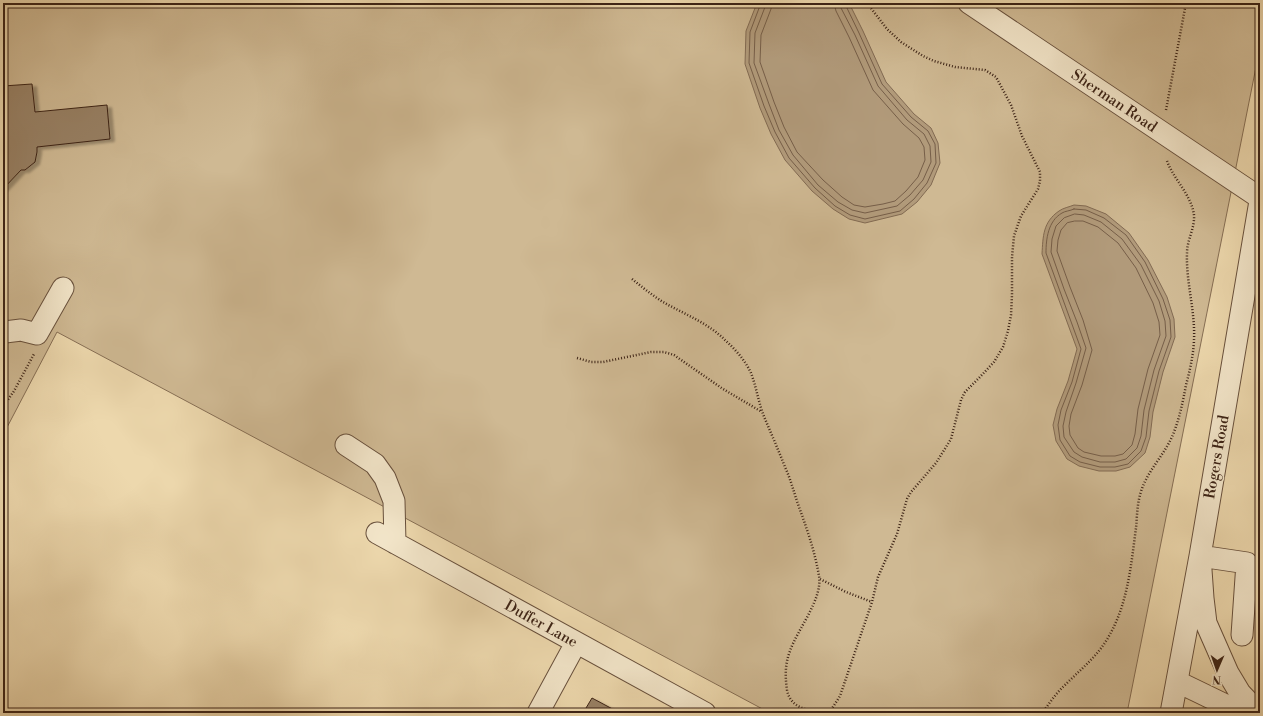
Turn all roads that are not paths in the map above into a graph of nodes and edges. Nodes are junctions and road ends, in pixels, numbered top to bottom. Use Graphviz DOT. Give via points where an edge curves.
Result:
graph roads {
  1 [pos="969,3"];
  2 [pos="1260,200"];
  3 [pos="63,288"];
  4 [pos="3,330"];
  5 [pos="346,445"];
  6 [pos="1200,556"];
  7 [pos="1242,635"];
  8 [pos="576,643"];
  9 [pos="1178,682"];
  10 [pos="538,713"];
  11 [pos="704,713"];
  12 [pos="1171,713"];
  13 [pos="1242,713"];
  14 [pos="1258,713"];
  1 -- 2 [label="street, Sherman Road"];
  2 -- 6 [label="street, Rogers Road"];
  3 -- 4 [label="street" via="37,334 21,330"];
  5 -- 8 [label="street, Duffer Lane" via="374,464 385,478 394,501 386,538"];
  6 -- 7 [label="street" via="1247,564"];
  6 -- 9 [label="street, Rogers Road"];
  6 -- 14 [label="street" via="1206,623 1228,673 1240,693"];
  8 -- 10 [label="street"];
  8 -- 11 [label="street, Duffer Lane"];
  9 -- 12 [label="street, Rogers Road"];
  9 -- 13 [label="street"];
}
